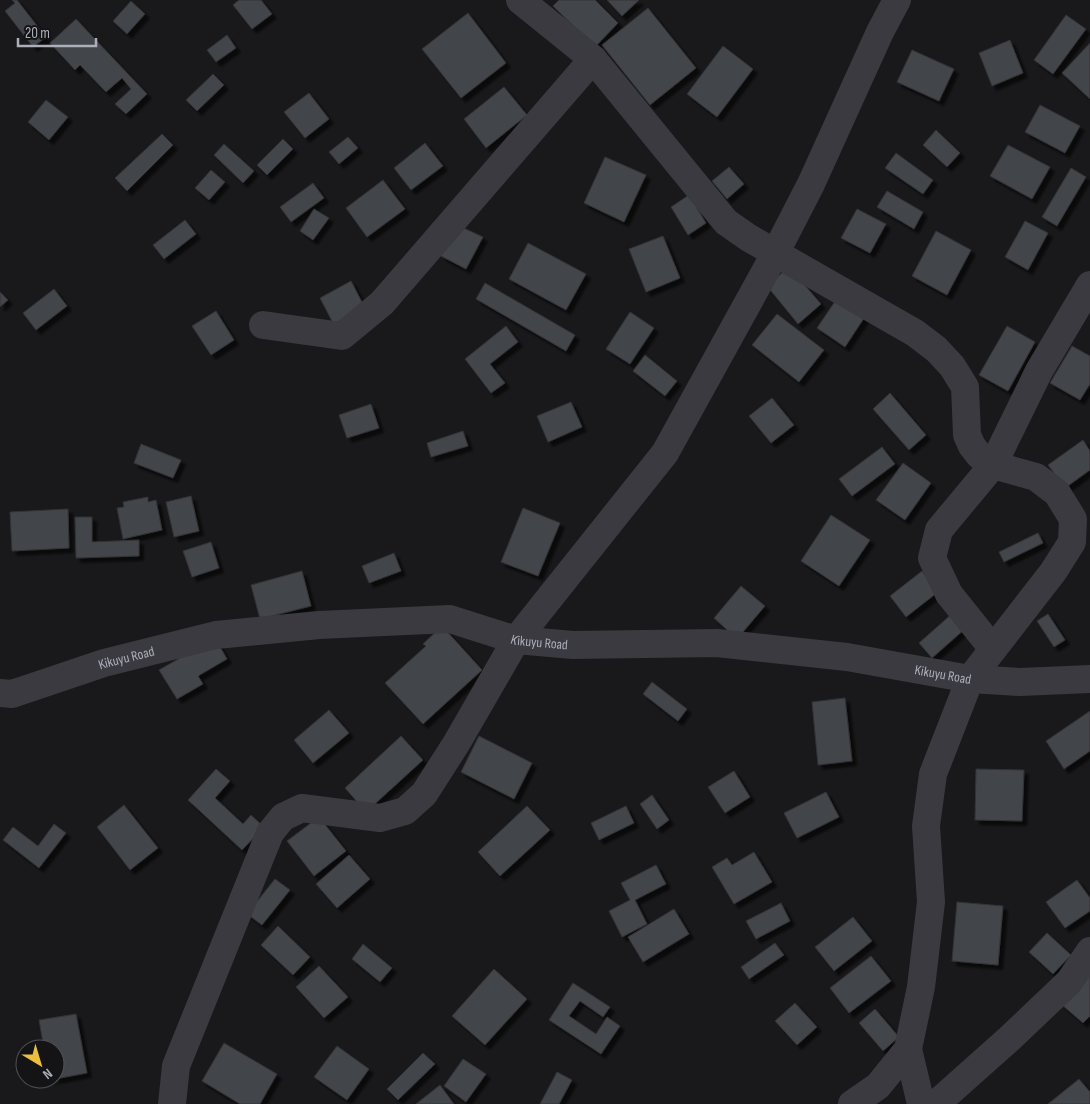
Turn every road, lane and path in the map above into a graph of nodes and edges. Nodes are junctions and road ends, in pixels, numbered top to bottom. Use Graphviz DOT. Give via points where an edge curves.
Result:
graph roads {
  1 [pos="520,0"];
  2 [pos="897,0"];
  3 [pos="593,59"];
  4 [pos="776,252"];
  5 [pos="1090,285"];
  6 [pos="263,325"];
  7 [pos="993,465"];
  8 [pos="516,640"];
  9 [pos="993,649"];
  10 [pos="970,679"];
  11 [pos="1090,679"];
  12 [pos="0,694"];
  13 [pos="1090,951"];
  14 [pos="908,1048"];
  15 [pos="172,1104"];
  16 [pos="852,1104"];
  17 [pos="922,1104"];
  18 [pos="936,1104"];
  1 -- 3 [label="street"];
  2 -- 4 [label="street"];
  3 -- 4 [label="street" via="726,222"];
  3 -- 6 [label="street" via="382,303 342,336"];
  4 -- 7 [label="street" via="915,332 936,349 965,387 967,435 972,446"];
  4 -- 8 [label="street" via="665,453"];
  5 -- 7 [label="street" via="1039,371"];
  7 -- 9 [label="street" via="940,530 932,558 949,594"];
  7 -- 9 [label="street" via="1036,477 1057,493 1074,519 1072,542 1053,572"];
  8 -- 10 [label="street, Kikuyu Road" via="573,645 717,643 847,657"];
  8 -- 12 [label="street, Kikuyu Road" via="450,620 319,625 216,635 104,663 12,694"];
  8 -- 15 [label="street" via="424,794 405,811 380,818 302,808 283,817 270,833 176,1066"];
  9 -- 10 [label="street"];
  10 -- 11 [label="street, Kikuyu Road" via="1020,682"];
  10 -- 14 [label="street" via="933,774 926,826 930,902 921,988"];
  13 -- 18 [label="street" via="1069,982"];
  14 -- 16 [label="street" via="878,1086"];
  14 -- 17 [label="street"];
}
